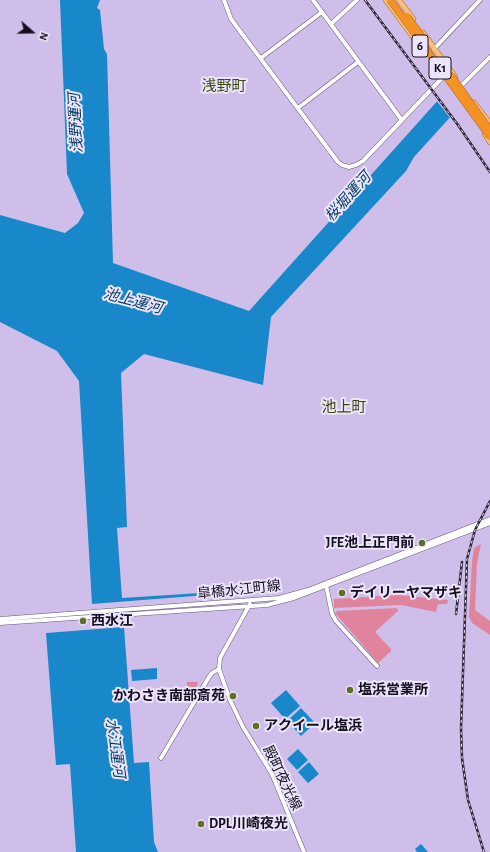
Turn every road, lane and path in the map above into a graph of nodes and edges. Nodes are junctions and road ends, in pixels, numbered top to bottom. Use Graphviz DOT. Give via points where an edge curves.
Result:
graph roads {
  1 [pos="224,0"];
  2 [pos="313,0"];
  3 [pos="358,0"];
  4 [pos="386,0"];
  5 [pos="390,0"];
  6 [pos="395,0"];
  7 [pos="399,0"];
  8 [pos="480,0"];
  9 [pos="322,12"];
  10 [pos="331,24"];
  11 [pos="434,49"];
  12 [pos="490,57"];
  13 [pos="261,58"];
  14 [pos="358,62"];
  15 [pos="443,77"];
  16 [pos="462,86"];
  17 [pos="454,92"];
  18 [pos="298,108"];
  19 [pos="401,119"];
  20 [pos="490,124"];
  21 [pos="490,130"];
  22 [pos="490,137"];
  23 [pos="490,142"];
  24 [pos="490,519"];
  25 [pos="490,523"];
  26 [pos="326,584"];
  27 [pos="250,604"];
  28 [pos="0,619"];
  29 [pos="0,623"];
  30 [pos="377,666"];
  31 [pos="219,669"];
  32 [pos="161,758"];
  33 [pos="304,852"];
  1 -- 13 [label="street" via="231,19"];
  2 -- 9 [label="street"];
  3 -- 10 [label="street"];
  4 -- 15 [label="main road, 6"];
  5 -- 22 [label="highway, K1, bridge"];
  6 -- 21 [label="highway, K1, bridge"];
  7 -- 11 [label="main road, 6"];
  8 -- 11 [label="street"];
  9 -- 10 [label="street"];
  9 -- 13 [label="street"];
  10 -- 14 [label="street"];
  11 -- 16 [label="main road, 6"];
  12 -- 16 [label="street"];
  13 -- 18 [label="street"];
  14 -- 18 [label="street"];
  14 -- 19 [label="street"];
  15 -- 17 [label="main road, 6"];
  15 -- 19 [label="street"];
  16 -- 17 [label="street"];
  16 -- 20 [label="main road, 6"];
  17 -- 23 [label="main road, 6"];
  18 -- 19 [label="street" via="338,162 349,167 356,166 362,161"];
  24 -- 26 [label="street, 皐橋水江町線"];
  25 -- 26 [label="street"];
  26 -- 27 [label="street, 皐橋水江町線" via="281,602"];
  26 -- 30 [label="street" via="332,614 336,621"];
  27 -- 28 [label="street, 皐橋水江町線"];
  27 -- 29 [label="street, 皐橋水江町線"];
  27 -- 31 [label="street" via="220,658"];
  31 -- 32 [label="street" via="212,672"];
  31 -- 33 [label="street, 殿町夜光線" via="243,727 272,774"];
}
